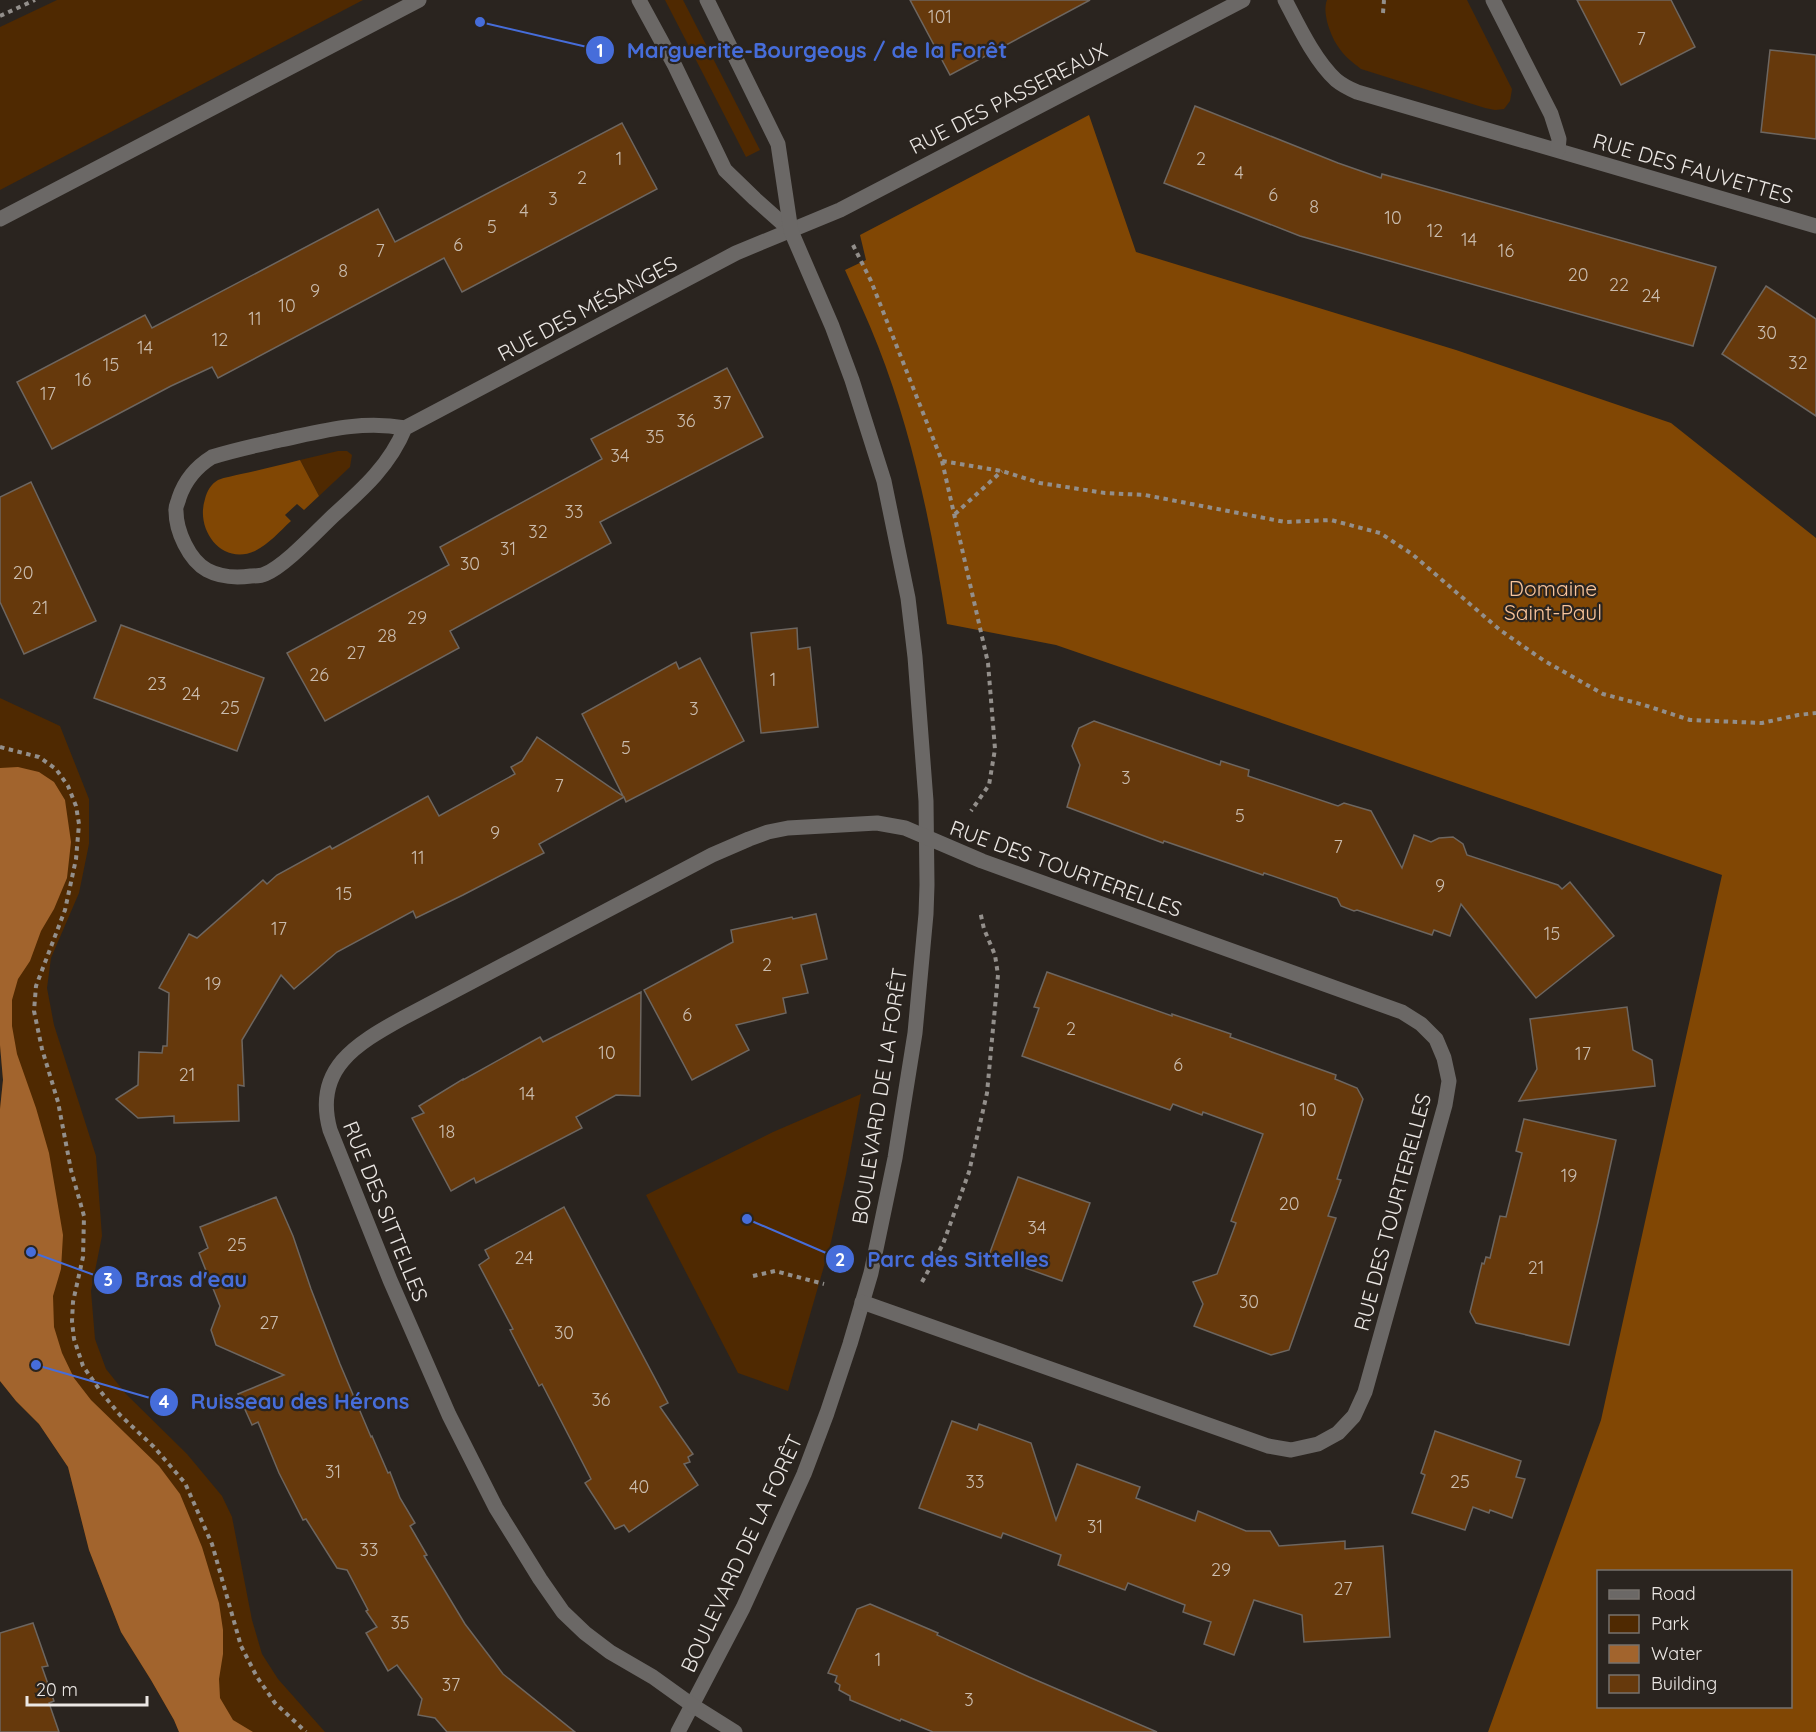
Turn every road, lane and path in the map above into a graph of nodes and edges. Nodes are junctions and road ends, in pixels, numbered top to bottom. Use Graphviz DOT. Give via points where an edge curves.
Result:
graph roads {
  1 [pos="35,0"];
  2 [pos="419,0"];
  3 [pos="639,0"];
  4 [pos="707,0"];
  5 [pos="1243,0"];
  6 [pos="1285,0"];
  7 [pos="1384,0"];
  8 [pos="1493,0"];
  9 [pos="1383,13"];
  10 [pos="0,16"];
  11 [pos="1558,150"];
  12 [pos="0,219"];
  13 [pos="1816,226"];
  14 [pos="791,231"];
  15 [pos="854,245"];
  16 [pos="405,428"];
  17 [pos="942,460"];
  18 [pos="1002,471"];
  19 [pos="955,514"];
  20 [pos="1816,713"];
  21 [pos="0,747"];
  22 [pos="971,811"];
  23 [pos="927,839"];
  24 [pos="980,910"];
  25 [pos="753,1276"];
  26 [pos="922,1282"];
  27 [pos="824,1284"];
  28 [pos="862,1302"];
  29 [pos="692,1705"];
  30 [pos="306,1732"];
  31 [pos="678,1732"];
  32 [pos="735,1732"];
  1 -- 10 [label="path"];
  2 -- 12 [label="street"];
  3 -- 14 [label="street, BOULEVARD DE LA FORÊT" via="725,170"];
  4 -- 14 [label="street, BOULEVARD DE LA FORÊT" via="778,144"];
  5 -- 14 [label="street, RUE DES PASSEREAUX" via="840,210"];
  6 -- 11 [label="street, RUE DES FAUVETTES" via="1315,53 1337,82 1357,92"];
  7 -- 9 [label="path"];
  8 -- 11 [label="street" via="1551,114 1559,139"];
  11 -- 13 [label="street, RUE DES FAUVETTES"];
  14 -- 16 [label="street, RUE DES MÉSANGES" via="736,254"];
  14 -- 23 [label="street, BOULEVARD DE LA FORÊT" via="852,380 886,492 914,645"];
  15 -- 17 [label="path"];
  16 -- 16 [label="street" via="363,424 336,428 212,457 183,486 175,509 180,535 206,569 243,578 264,575 368,484 398,446"];
  17 -- 18 [label="path"];
  17 -- 19 [label="path"];
  18 -- 19 [label="path"];
  18 -- 20 [label="path" via="1040,483 1145,495 1285,522 1330,520 1380,533 1412,554 1500,630 1603,694 1690,720 1762,723"];
  19 -- 22 [label="path" via="988,663 995,749 989,785"];
  21 -- 30 [label="path" via="39,757 56,769 68,786 79,824 65,910 36,986 34,1011 84,1216 83,1257 73,1302 74,1340 83,1366 101,1392 185,1483 212,1544 241,1647 275,1703"];
  23 -- 28 [label="street, BOULEVARD DE LA FORÊT" via="926,914 915,1033 895,1158"];
  23 -- 28 [label="street, RUE DES TOURTERELLES" via="1402,1012 1436,1039 1449,1081 1365,1392 1354,1416 1338,1433 1318,1444 1291,1450 1268,1446"];
  23 -- 29 [label="street, RUE DES SITTELLES" via="904,828 877,823 788,828 749,839 368,1037 347,1055 326,1094 330,1130 386,1269 449,1415 496,1508 563,1612 610,1652"];
  24 -- 26 [label="path" via="998,975 987,1093 969,1172 943,1244"];
  25 -- 27 [label="path" via="775,1271"];
  28 -- 29 [label="street, BOULEVARD DE LA FORÊT" via="804,1474 743,1608"];
  29 -- 31 [label="street, BOULEVARD DE LA FORÊT"];
  29 -- 32 [label="street, RUE DES SITTELLES"];
}
